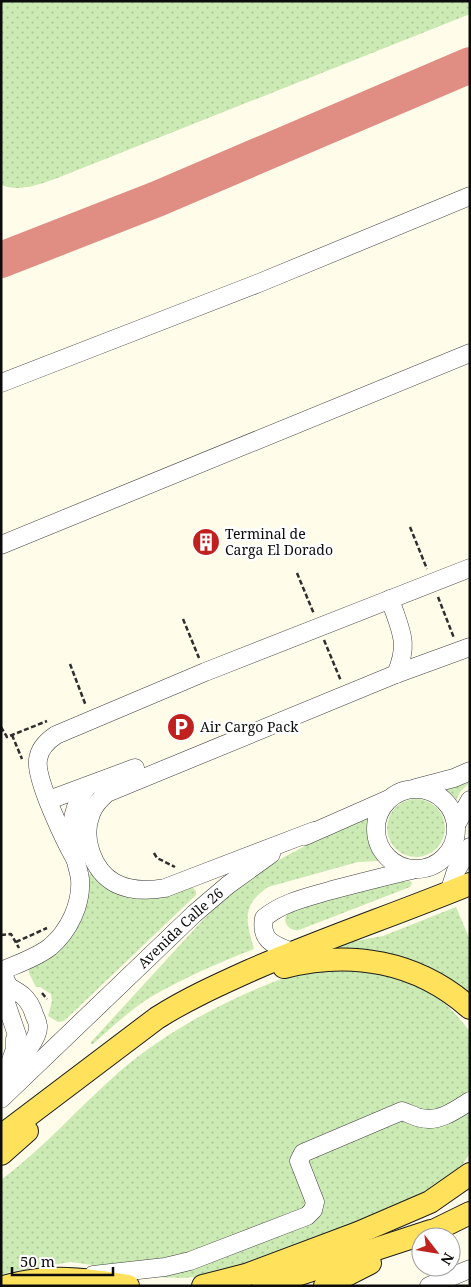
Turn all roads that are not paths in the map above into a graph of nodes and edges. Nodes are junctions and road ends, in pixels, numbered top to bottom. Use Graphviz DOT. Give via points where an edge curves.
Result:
graph roads {
  1 [pos="470,196"];
  2 [pos="470,353"];
  3 [pos="1,383"];
  4 [pos="1,545"];
  5 [pos="470,568"];
  6 [pos="390,599"];
  7 [pos="404,642"];
  8 [pos="470,647"];
  9 [pos="432,661"];
  10 [pos="396,674"];
  11 [pos="156,771"];
  12 [pos="470,771"];
  13 [pos="87,787"];
  14 [pos="415,789"];
  15 [pos="389,799"];
  16 [pos="49,800"];
  17 [pos="470,800"];
  18 [pos="456,825"];
  19 [pos="314,831"];
  20 [pos="470,847"];
  21 [pos="75,859"];
  22 [pos="414,870"];
  23 [pos="470,884"];
  24 [pos="448,892"];
  25 [pos="292,952"];
  26 [pos="226,982"];
  27 [pos="4,987"];
  28 [pos="445,987"];
  29 [pos="470,1008"];
  30 [pos="470,1021"];
  31 [pos="1,1026"];
  32 [pos="122,1044"];
  33 [pos="17,1059"];
  34 [pos="2,1080"];
  35 [pos="1,1099"];
  36 [pos="470,1101"];
  37 [pos="1,1136"];
  38 [pos="1,1154"];
  39 [pos="470,1174"];
  40 [pos="470,1213"];
  41 [pos="470,1222"];
  42 [pos="440,1227"];
  43 [pos="449,1227"];
  44 [pos="411,1238"];
  45 [pos="411,1243"];
  46 [pos="470,1269"];
  47 [pos="73,1278"];
  48 [pos="349,1280"];
  49 [pos="7,1286"];
  50 [pos="128,1286"];
  51 [pos="203,1286"];
  52 [pos="263,1286"];
  53 [pos="326,1286"];
  54 [pos="429,1286"];
  1 -- 3 [label="street"];
  2 -- 4 [label="street"];
  5 -- 6 [label="street"];
  6 -- 7 [label="street"];
  6 -- 16 [label="street" via="205,672 56,736 43,747 37,762"];
  7 -- 9 [label="street"];
  7 -- 10 [label="street"];
  8 -- 9 [label="street"];
  9 -- 10 [label="street"];
  10 -- 11 [label="street"];
  11 -- 13 [label="street" via="143,766"];
  11 -- 19 [label="street" via="107,792 93,809 88,823 88,841 94,860 102,873 116,884 141,890 165,888"];
  12 -- 14 [label="street"];
  13 -- 16 [label="street"];
  13 -- 21 [label="street" via="72,819"];
  14 -- 15 [label="street" via="401,791"];
  14 -- 18 [label="street" via="438,795 447,803"];
  15 -- 19 [label="street, Avenida Calle 26"];
  15 -- 22 [label="street" via="376,822 380,849 400,867"];
  16 -- 21 [label="street"];
  17 -- 18 [label="street"];
  18 -- 22 [label="street" via="455,839 440,862"];
  19 -- 35 [label="street, Avenida Calle 26" via="263,859 194,914"];
  20 -- 24 [label="street"];
  21 -- 27 [label="street" via="80,880 75,913 50,946 25,960"];
  22 -- 25 [label="street" via="313,896 270,913 264,918 266,938"];
  23 -- 24 [label="main road"];
  24 -- 25 [label="main road"];
  25 -- 26 [label="main road"];
  26 -- 28 [label="main road" via="296,964 354,960 383,962"];
  26 -- 32 [label="main road" via="172,1008"];
  27 -- 33 [label="street" via="16,998 30,1032"];
  28 -- 29 [label="main road"];
  28 -- 30 [label="street"];
  31 -- 33 [label="street"];
  32 -- 37 [label="main road"];
  32 -- 38 [label="main road"];
  33 -- 34 [label="street"];
  36 -- 47 [label="street" via="441,1117 429,1119 402,1111 303,1153 298,1161 315,1202 307,1216 190,1261"];
  39 -- 51 [label="main road" via="430,1202 358,1233 246,1275"];
  40 -- 42 [label="main road"];
  41 -- 43 [label="street"];
  44 -- 52 [label="main road"];
  45 -- 48 [label="main road"];
  46 -- 54 [label="street"];
  47 -- 49 [label="main road" via="52,1278"];
  47 -- 50 [label="main road"];
  48 -- 53 [label="main road"];
}
